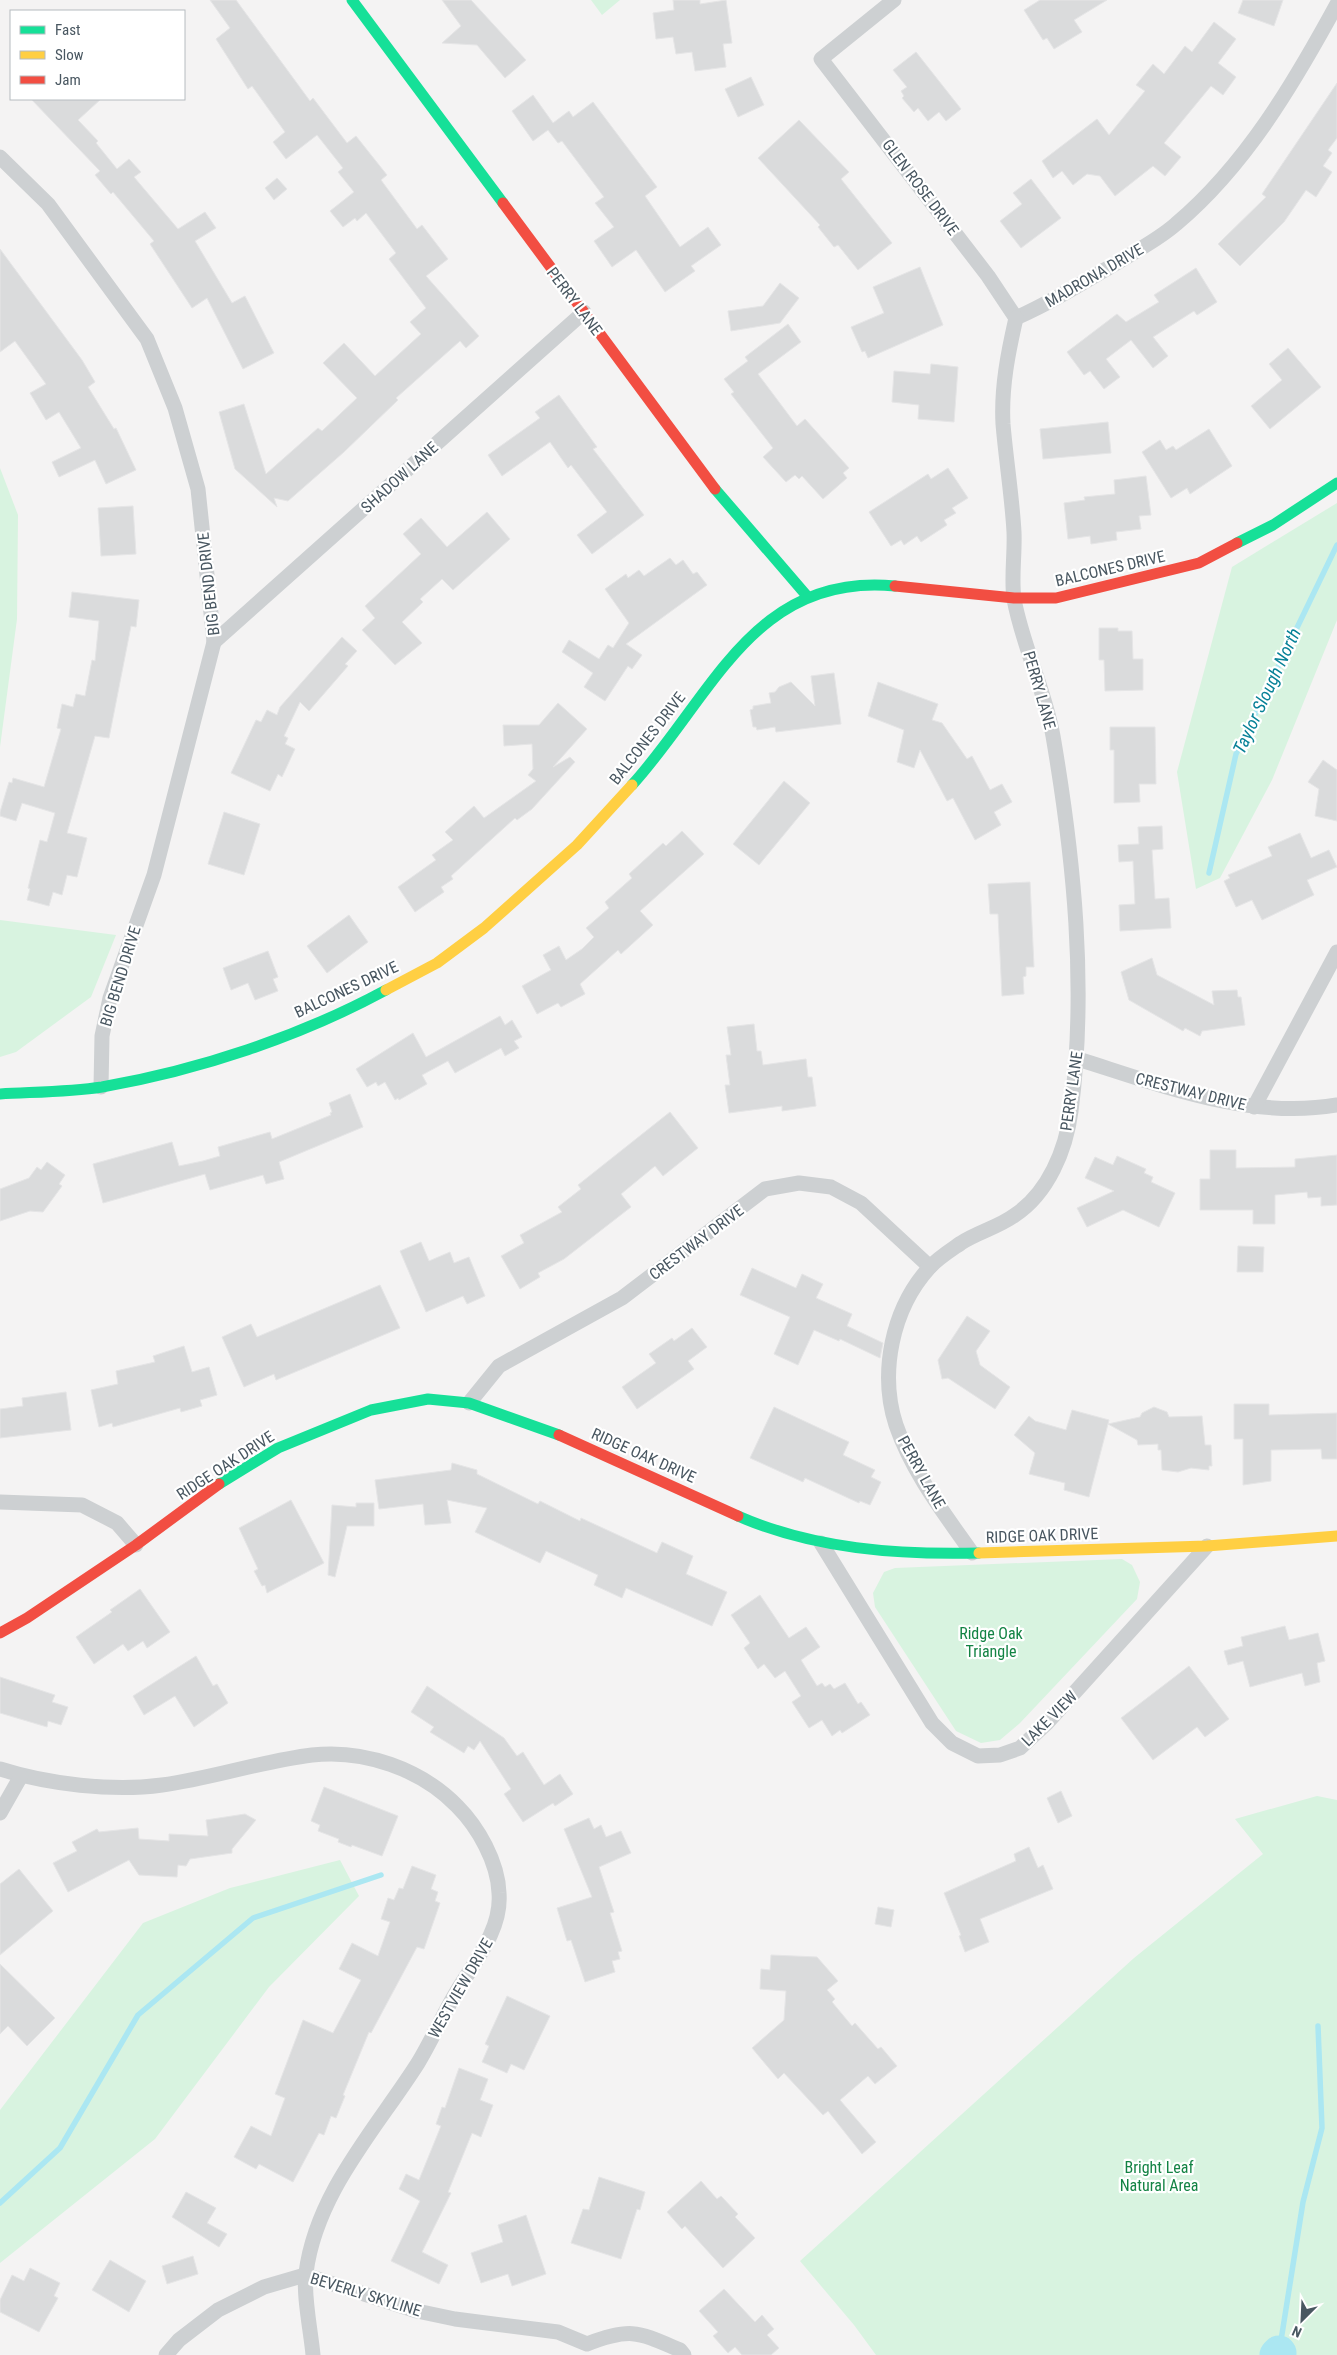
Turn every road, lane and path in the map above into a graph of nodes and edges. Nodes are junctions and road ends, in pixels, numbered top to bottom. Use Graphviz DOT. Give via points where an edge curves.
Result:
graph roads {
  1 [pos="352,0"];
  2 [pos="894,0"];
  3 [pos="1337,4"];
  4 [pos="0,157"];
  5 [pos="584,312"];
  6 [pos="1016,318"];
  7 [pos="1337,483"];
  8 [pos="807,596"];
  9 [pos="1014,598"];
  10 [pos="214,642"];
  11 [pos="1337,952"];
  12 [pos="1078,1059"];
  13 [pos="101,1087"];
  14 [pos="0,1094"];
  15 [pos="1337,1105"];
  16 [pos="1254,1107"];
  17 [pos="930,1267"];
  18 [pos="469,1402"];
  19 [pos="0,1502"];
  20 [pos="1337,1536"];
  21 [pos="821,1543"];
  22 [pos="136,1546"];
  23 [pos="1207,1546"];
  24 [pos="972,1553"];
  25 [pos="0,1633"];
  26 [pos="0,1769"];
  27 [pos="22,1776"];
  28 [pos="0,1813"];
  29 [pos="305,2275"];
  30 [pos="585,2349"];
  31 [pos="166,2355"];
  32 [pos="313,2355"];
  33 [pos="684,2355"];
  1 -- 5 [label="street, PERRY LANE"];
  2 -- 6 [label="street, GLEN ROSE DRIVE" via="821,59 976,260"];
  3 -- 6 [label="street, MADRONA DRIVE" via="1305,63 1257,134 1211,192 1175,225 1139,250 1047,304"];
  4 -- 10 [label="street, BIG BEND DRIVE" via="48,204 147,339 175,408 198,488"];
  5 -- 8 [label="street, PERRY LANE" via="724,501"];
  5 -- 10 [label="street, SHADOW LANE"];
  6 -- 9 [label="street" via="1005,368 1003,421 1014,532"];
  7 -- 9 [label="street, BALCONES DRIVE" via="1273,525 1199,563 1056,598"];
  8 -- 9 [label="street, BALCONES DRIVE" via="844,586 885,584"];
  8 -- 13 [label="street, BALCONES DRIVE" via="767,620 743,642 645,770 577,845 484,928 437,963 325,1019 248,1049"];
  9 -- 12 [label="street, PERRY LANE" via="1052,731 1069,842 1078,964"];
  10 -- 13 [label="street, BIG BEND DRIVE" via="154,875 110,998 102,1036"];
  11 -- 16 [label="street"];
  12 -- 16 [label="street, CRESTWAY DRIVE" via="1202,1097"];
  12 -- 17 [label="street, PERRY LANE" via="1070,1124 1057,1162 1040,1192 1016,1215 964,1241"];
  13 -- 14 [label="street, BALCONES DRIVE"];
  15 -- 16 [label="street, CRESTWAY DRIVE" via="1295,1109"];
  17 -- 18 [label="street, CRESTWAY DRIVE" via="861,1203 831,1187 799,1183 765,1190 622,1298 499,1366"];
  17 -- 24 [label="street, PERRY LANE" via="904,1304 892,1339 888,1376 896,1424 913,1463"];
  18 -- 21 [label="street, RIDGE OAK DRIVE" via="544,1428 759,1525"];
  18 -- 22 [label="street, RIDGE OAK DRIVE" via="428,1399 371,1410 278,1448 213,1488"];
  19 -- 22 [label="street" via="82,1505 118,1524"];
  20 -- 23 [label="street, RIDGE OAK DRIVE"];
  21 -- 23 [label="street, LAKE VIEW" via="932,1723 952,1742 978,1756 1000,1754 1020,1748 1027,1742"];
  21 -- 24 [label="street, RIDGE OAK DRIVE" via="870,1550"];
  22 -- 25 [label="street, RIDGE OAK DRIVE"];
  23 -- 24 [label="street, RIDGE OAK DRIVE"];
  26 -- 27 [label="street, WESTVIEW DRIVE"];
  27 -- 28 [label="street"];
  27 -- 29 [label="street, WESTVIEW DRIVE" via="87,1785 161,1785 314,1755 358,1756 407,1771 444,1793 473,1822 490,1856 500,1893 493,1931 418,2062 334,2190 315,2233"];
  29 -- 30 [label="street, BEVERLY SKYLINE" via="418,2311 558,2332"];
  29 -- 31 [label="street, BEVERLY SKYLINE" via="264,2287 218,2310 179,2340"];
  29 -- 32 [label="street, WESTVIEW DRIVE"];
  30 -- 33 [label="street, BEVERLY SKYLINE" via="611,2334 639,2332 680,2350"];
}
